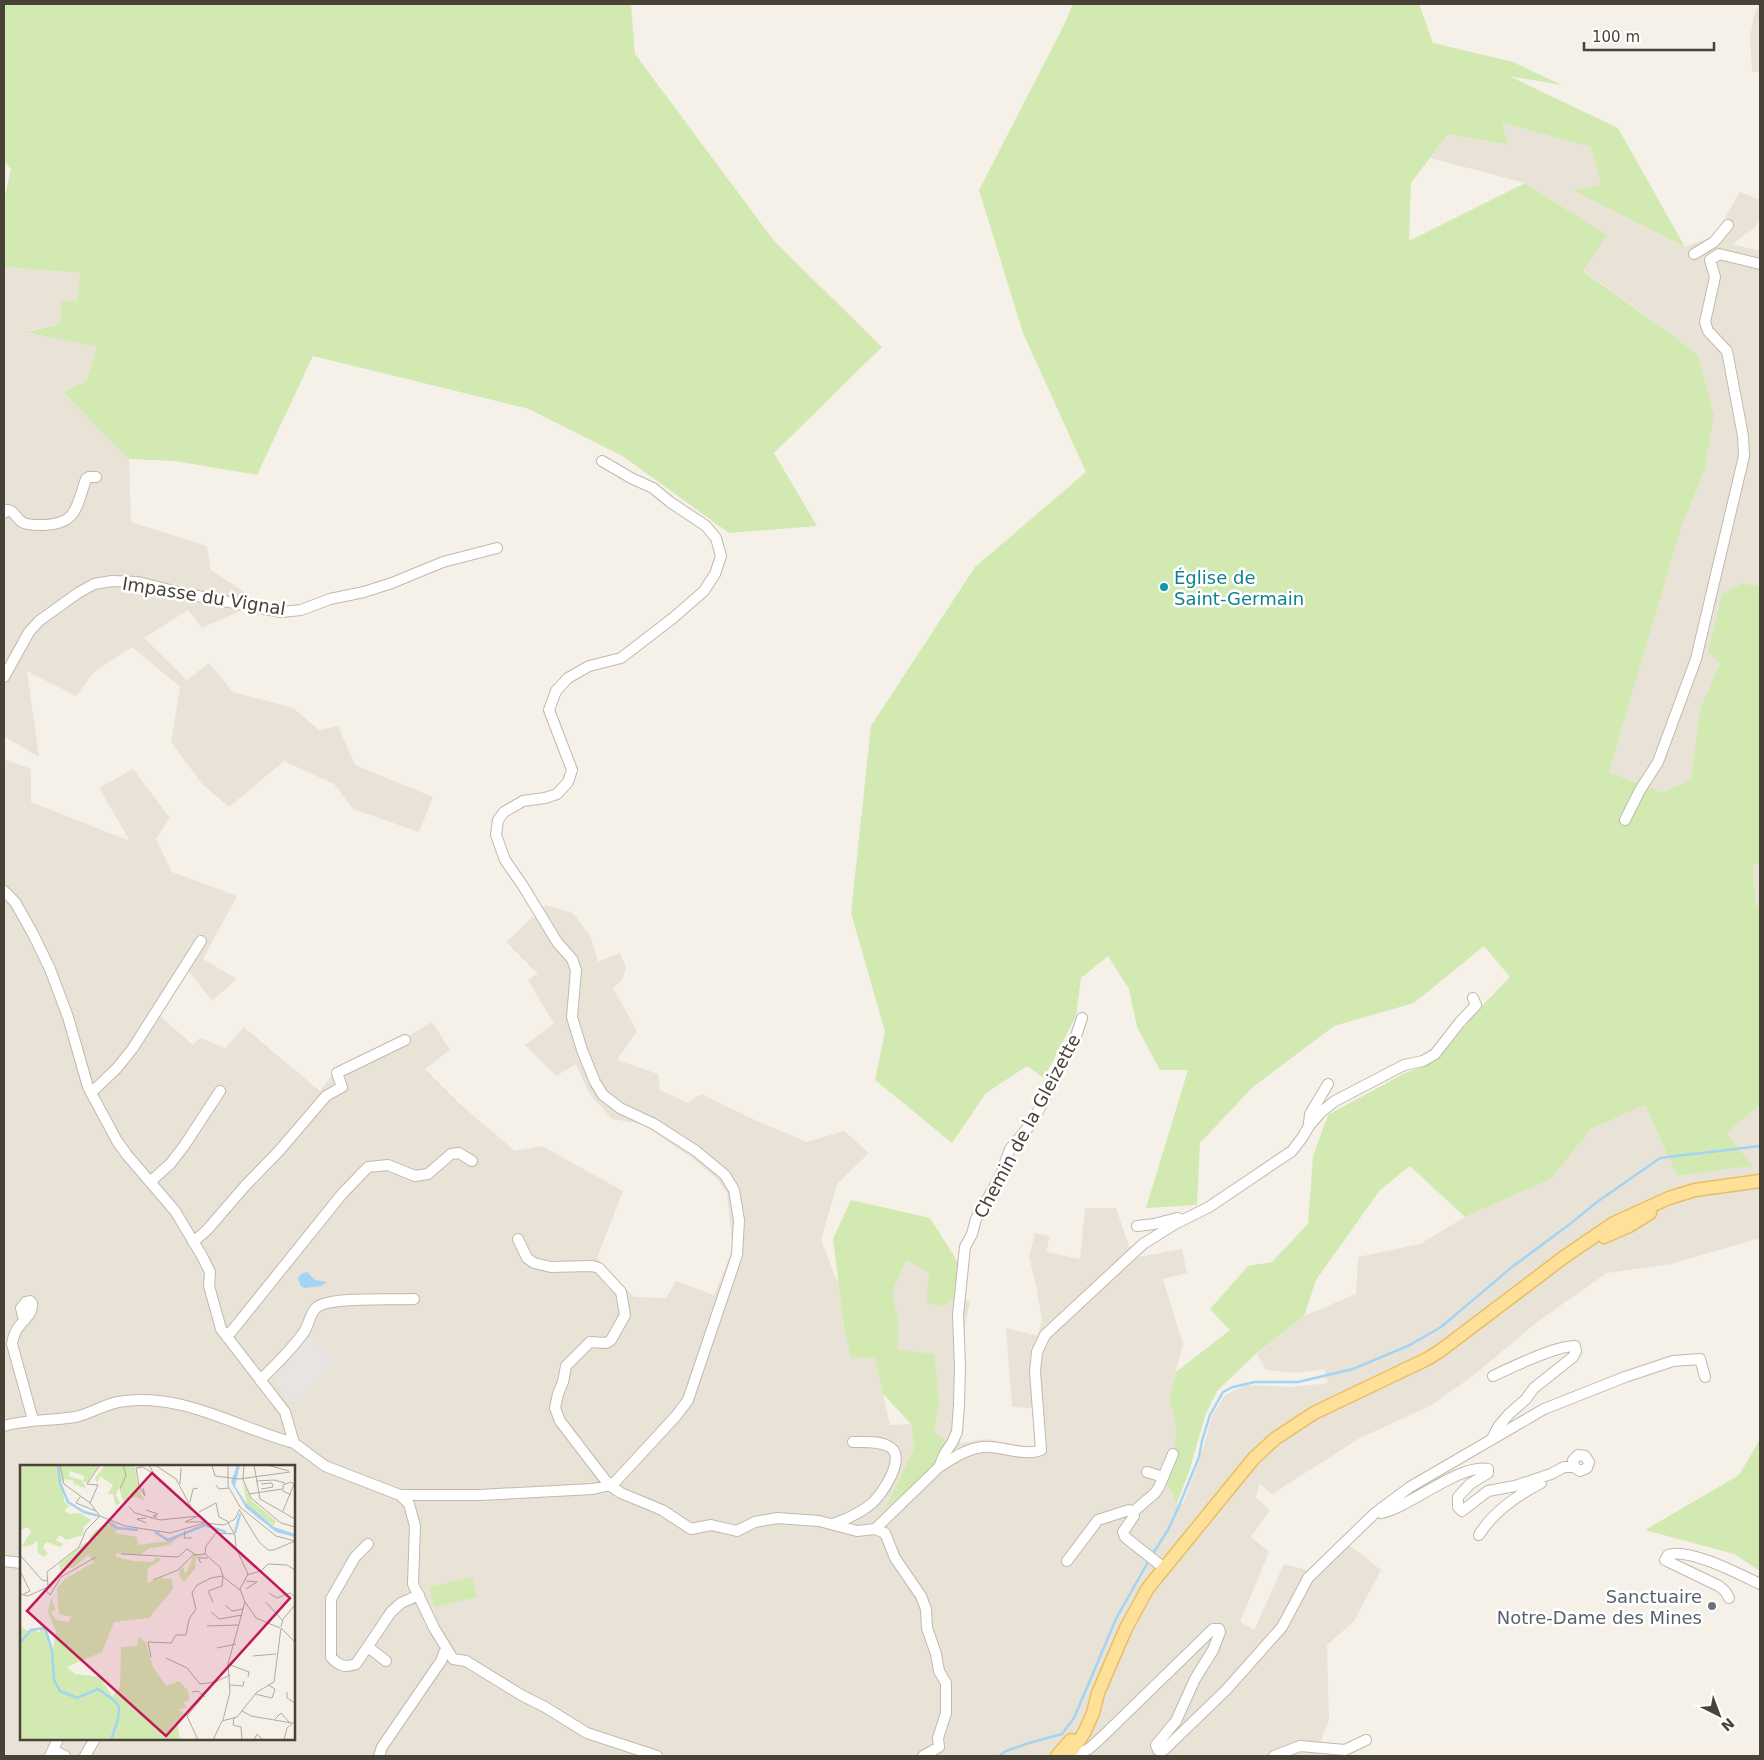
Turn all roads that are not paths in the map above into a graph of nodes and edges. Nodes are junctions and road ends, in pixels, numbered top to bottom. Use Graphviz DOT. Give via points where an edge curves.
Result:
graph roads {
  1 [pos="1728,225"];
  2 [pos="1694,254"];
  3 [pos="1760,264"];
  4 [pos="602,461"];
  5 [pos="96,477"];
  6 [pos="4,512"];
  7 [pos="497,548"];
  8 [pos="4,677"];
  9 [pos="1625,820"];
  10 [pos="4,891"];
  11 [pos="15,902"];
  12 [pos="4,907"];
  13 [pos="201,941"];
  14 [pos="1473,998"];
  15 [pos="1082,1018"];
  16 [pos="405,1040"];
  17 [pos="1328,1084"];
  18 [pos="220,1091"];
  19 [pos="91,1092"];
  20 [pos="1309,1126"];
  21 [pos="472,1161"];
  22 [pos="1760,1181"];
  23 [pos="150,1182"];
  24 [pos="1182,1220"];
  25 [pos="1137,1226"];
  26 [pos="518,1239"];
  27 [pos="194,1242"];
  28 [pos="414,1300"];
  29 [pos="24,1320"];
  30 [pos="227,1337"];
  31 [pos="1493,1376"];
  32 [pos="1705,1376"];
  33 [pos="260,1380"];
  34 [pos="33,1420"];
  35 [pos="4,1426"];
  36 [pos="1492,1439"];
  37 [pos="853,1442"];
  38 [pos="294,1443"];
  39 [pos="1173,1454"];
  40 [pos="939,1467"];
  41 [pos="1574,1467"];
  42 [pos="1147,1472"];
  43 [pos="1551,1474"];
  44 [pos="1163,1477"];
  45 [pos="609,1485"];
  46 [pos="400,1495"];
  47 [pos="1133,1512"];
  48 [pos="1375,1513"];
  49 [pos="832,1524"];
  50 [pos="875,1529"];
  51 [pos="1480,1535"];
  52 [pos="368,1544"];
  53 [pos="4,1561"];
  54 [pos="1067,1561"];
  55 [pos="1155,1561"];
  56 [pos="20,1563"];
  57 [pos="1760,1584"];
  58 [pos="418,1595"];
  59 [pos="1729,1598"];
  60 [pos="368,1647"];
  61 [pos="446,1648"];
  62 [pos="386,1661"];
  63 [pos="1098,1693"];
  64 [pos="58,1740"];
  65 [pos="95,1740"];
  66 [pos="1366,1740"];
  67 [pos="51,1753"];
  68 [pos="1070,1754"];
  69 [pos="65,1756"];
  70 [pos="85,1756"];
  71 [pos="379,1756"];
  72 [pos="658,1756"];
  73 [pos="923,1756"];
  74 [pos="1057,1756"];
  75 [pos="1274,1756"];
  1 -- 2 [label="street" via="1714,242"];
  3 -- 9 [label="street" via="1719,254 1710,260 1715,277 1705,322 1708,331 1727,351 1744,456 1696,659 1658,762"];
  4 -- 45 [label="street" via="653,488 706,526 716,538 721,556 704,591 668,622 621,658 589,666 568,678 556,691 549,710 572,770 568,782 557,794 523,801 504,812 498,820 496,835 505,860 557,942 572,959 576,970 572,1017 582,1050 603,1095 696,1151 725,1175 734,1190 739,1220 737,1255 688,1400"];
  5 -- 6 [label="street" via="86,479 74,514 56,524 24,523 11,511"];
  7 -- 8 [label="street, Impasse du Vignal" via="442,562 364,592 300,610 281,612 138,582 94,584 39,621 29,632"];
  10 -- 11 [label="street"];
  11 -- 12 [label="street"];
  11 -- 19 [label="street" via="50,969"];
  13 -- 19 [label="street" via="133,1048"];
  14 -- 20 [label="street" via="1476,1005 1435,1054 1423,1061 1404,1065 1335,1101"];
  15 -- 40 [label="street, Chemin de la Gleizette" via="1074,1042 1031,1124 1010,1149 1000,1178 976,1219 965,1247 958,1315 957,1432"];
  16 -- 27 [label="street" via="337,1073 342,1087 326,1096"];
  17 -- 20 [label="street" via="1310,1114"];
  18 -- 23 [label="street" via="184,1146"];
  19 -- 23 [label="street" via="117,1141"];
  20 -- 24 [label="street" via="1292,1151 1209,1207"];
  21 -- 30 [label="street" via="459,1153 451,1154 428,1174 415,1176 388,1165 368,1167"];
  22 -- 55 [label="main road" via="1678,1195 1635,1223 1585,1244 1564,1257 1427,1359 1314,1413 1276,1438"];
  23 -- 27 [label="street" via="175,1211"];
  24 -- 25 [label="street" via="1177,1218"];
  24 -- 40 [label="street" via="1143,1244 1045,1335 1035,1371 1041,1450 1025,1452 982,1447 963,1452"];
  26 -- 45 [label="street" via="527,1258 534,1263 551,1267 599,1268 621,1292 625,1315 611,1340 606,1343 590,1342 566,1366 555,1408 560,1421"];
  27 -- 30 [label="street" via="210,1272 209,1286 221,1329"];
  28 -- 33 [label="street" via="327,1302 316,1308 305,1330 284,1357"];
  29 -- 34 [label="street" via="13,1336 12,1344"];
  30 -- 33 [label="street"];
  31 -- 36 [label="street" via="1555,1350 1575,1346 1573,1357 1534,1388 1498,1427"];
  32 -- 36 [label="street" via="1700,1360 1672,1361 1544,1409"];
  33 -- 38 [label="street" via="285,1412"];
  34 -- 35 [label="street"];
  34 -- 38 [label="street" via="78,1416 120,1402 154,1401 192,1406"];
  36 -- 48 [label="street" via="1410,1487"];
  37 -- 49 [label="street" via="890,1446 897,1457 893,1472 873,1503 856,1515"];
  38 -- 46 [label="street" via="325,1466"];
  39 -- 44 [label="street"];
  40 -- 50 [label="street, Chemin de la Gleizette"];
  41 -- 43 [label="street"];
  42 -- 44 [label="street"];
  43 -- 48 [label="street" via="1488,1491 1462,1510 1458,1507 1458,1498 1470,1484 1488,1473 1488,1469 1480,1467 1383,1513"];
  43 -- 51 [label="street" via="1497,1513"];
  44 -- 47 [label="street" via="1155,1493"];
  45 -- 46 [label="street" via="593,1489 478,1495"];
  45 -- 49 [label="street" via="662,1510 691,1529 711,1525 737,1530 777,1518"];
  46 -- 58 [label="street" via="410,1504 415,1526 413,1584"];
  47 -- 54 [label="street" via="1129,1510 1098,1520"];
  47 -- 55 [label="street" via="1134,1516 1123,1532 1125,1537"];
  48 -- 68 [label="street" via="1308,1578 1282,1626 1227,1689 1164,1750 1158,1750 1156,1745 1176,1721 1195,1679 1213,1650 1219,1629 1213,1629 1104,1736 1086,1750"];
  49 -- 50 [label="street" via="857,1531"];
  50 -- 73 [label="street" via="884,1533 895,1558 921,1596 939,1671 946,1683 946,1713 938,1738 939,1746"];
  52 -- 60 [label="street" via="354,1557 331,1599 331,1657 346,1668 356,1664"];
  53 -- 56 [label="street"];
  55 -- 63 [label="main road" via="1148,1588"];
  57 -- 59 [label="street" via="1701,1558 1668,1555 1665,1560 1719,1586"];
  58 -- 60 [label="street" via="401,1603 392,1612"];
  58 -- 61 [label="street"];
  60 -- 62 [label="street"];
  61 -- 71 [label="street" via="441,1661"];
  61 -- 72 [label="street" via="453,1659 466,1661 587,1734"];
  63 -- 68 [label="main road" via="1088,1726"];
  63 -- 74 [label="main road" via="1080,1728"];
  64 -- 67 [label="street"];
  65 -- 70 [label="street"];
  66 -- 75 [label="street" via="1345,1750 1300,1746"];
  67 -- 69 [label="street"];
}
